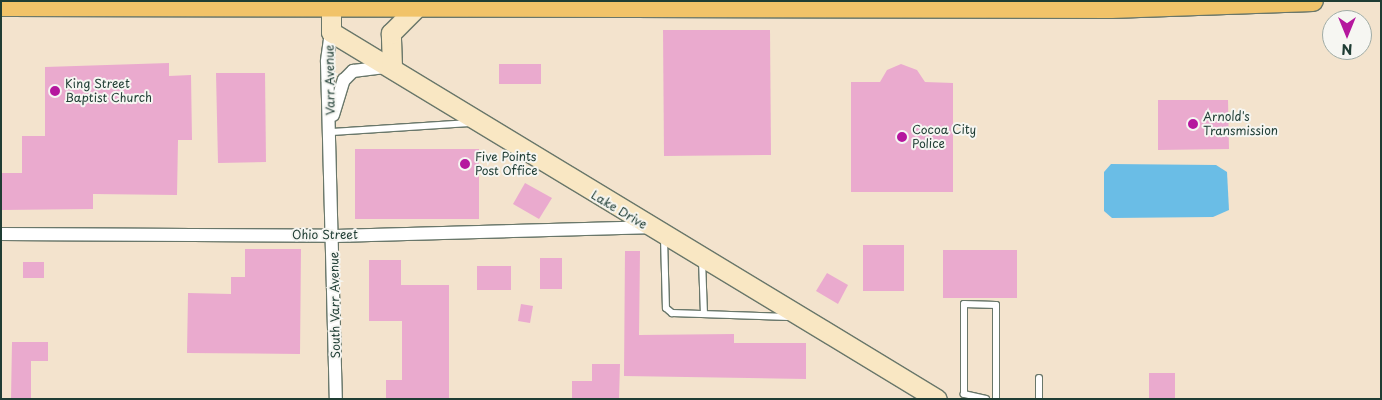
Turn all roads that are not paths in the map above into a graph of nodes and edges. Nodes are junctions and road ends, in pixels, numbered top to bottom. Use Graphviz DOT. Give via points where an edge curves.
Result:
graph roads {
  1 [pos="1313,1"];
  2 [pos="1236,2"];
  3 [pos="1037,4"];
  4 [pos="331,5"];
  5 [pos="1,6"];
  6 [pos="416,8"];
  7 [pos="331,32"];
  8 [pos="392,68"];
  9 [pos="475,122"];
  10 [pos="330,127"];
  11 [pos="656,232"];
  12 [pos="1,234"];
  13 [pos="335,236"];
  14 [pos="702,259"];
  15 [pos="704,314"];
  16 [pos="798,317"];
  17 [pos="1039,378"];
  18 [pos="978,398"];
  19 [pos="336,399"];
  20 [pos="937,399"];
  21 [pos="986,399"];
  22 [pos="996,399"];
  23 [pos="1040,399"];
  1 -- 2 [label="main road"];
  2 -- 3 [label="main road"];
  3 -- 6 [label="main road"];
  4 -- 5 [label="main road"];
  4 -- 6 [label="main road"];
  4 -- 7 [label="street"];
  6 -- 8 [label="street" via="391,33"];
  7 -- 8 [label="street, Lake Drive"];
  7 -- 10 [label="street, Varr Avenue"];
  8 -- 9 [label="street, Lake Drive"];
  8 -- 10 [label="street, Varr Avenue" via="353,71 344,80"];
  9 -- 10 [label="lane"];
  9 -- 11 [label="street, Lake Drive"];
  10 -- 13 [label="street, South Varr Avenue"];
  11 -- 13 [label="street, Ohio Street"];
  11 -- 14 [label="street, Lake Drive"];
  11 -- 15 [label="lane" via="666,308 672,313"];
  12 -- 13 [label="street, Ohio Street"];
  13 -- 19 [label="street, South Varr Avenue"];
  14 -- 15 [label="lane"];
  14 -- 16 [label="street, Lake Drive"];
  15 -- 16 [label="lane"];
  16 -- 20 [label="street, Lake Drive"];
  17 -- 23 [label="lane"];
  18 -- 21 [label="lane"];
  18 -- 22 [label="lane" via="964,394 964,304 996,305"];
}
